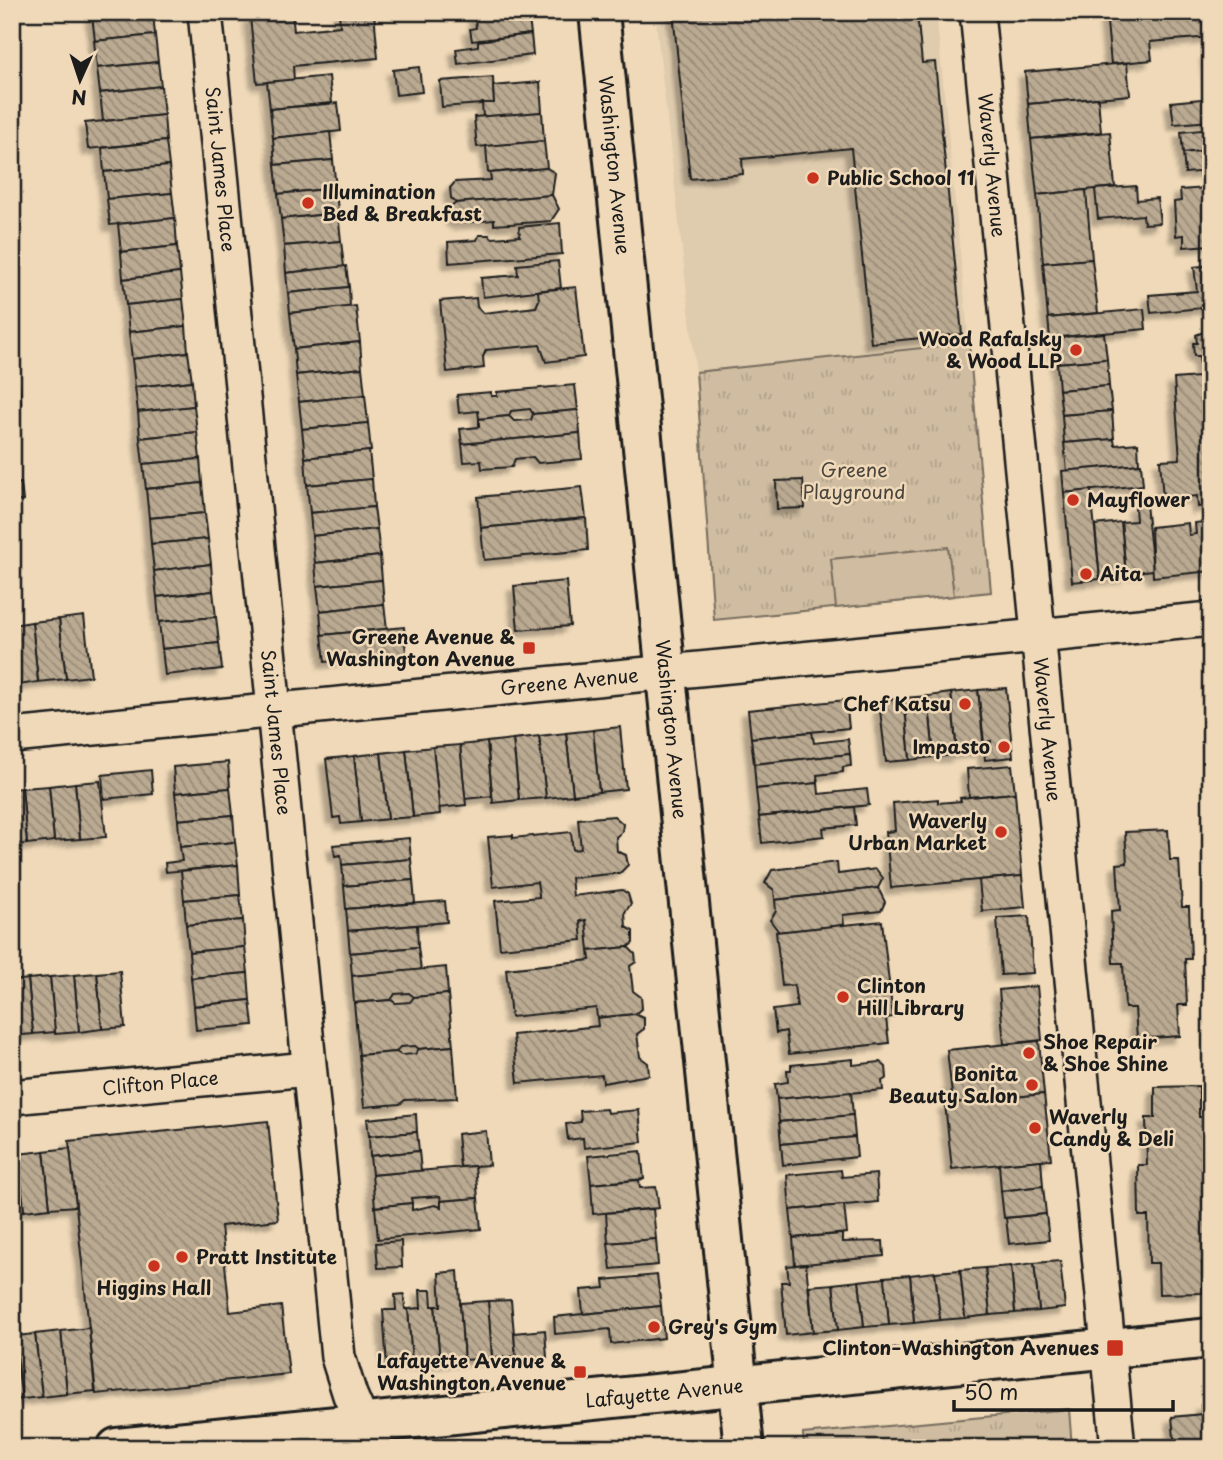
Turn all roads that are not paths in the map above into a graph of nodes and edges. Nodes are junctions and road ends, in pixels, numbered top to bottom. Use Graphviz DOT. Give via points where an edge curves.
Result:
graph roads {
  1 [pos="205,12"];
  2 [pos="599,12"];
  3 [pos="977,12"];
  4 [pos="1211,619"];
  5 [pos="1038,635"];
  6 [pos="665,672"];
  7 [pos="272,711"];
  8 [pos="12,736"];
  9 [pos="308,1069"];
  10 [pos="12,1097"];
  11 [pos="1211,1338"];
  12 [pos="1108,1347"];
  13 [pos="737,1387"];
  14 [pos="367,1436"];
  15 [pos="124,1447"];
  16 [pos="744,1448"];
  17 [pos="1118,1448"];
  1 -- 7 [label="street, Saint James Place"];
  2 -- 6 [label="main road, Washington Avenue"];
  3 -- 5 [label="street, Waverly Avenue"];
  4 -- 5 [label="street, Greene Avenue"];
  5 -- 6 [label="street, Greene Avenue"];
  5 -- 12 [label="street, Waverly Avenue"];
  6 -- 7 [label="street, Greene Avenue"];
  6 -- 13 [label="main road, Washington Avenue"];
  7 -- 8 [label="street, Greene Avenue"];
  7 -- 9 [label="street, Saint James Place"];
  9 -- 10 [label="street, Clifton Place"];
  9 -- 14 [label="street, Saint James Place" via="338,1357"];
  11 -- 12 [label="main road, Lafayette Avenue"];
  12 -- 13 [label="main road, Lafayette Avenue"];
  12 -- 17 [label="street, Waverly Avenue"];
  13 -- 14 [label="main road, Lafayette Avenue"];
  13 -- 16 [label="main road, Washington Avenue"];
  14 -- 15 [label="main road, Lafayette Avenue"];
}
